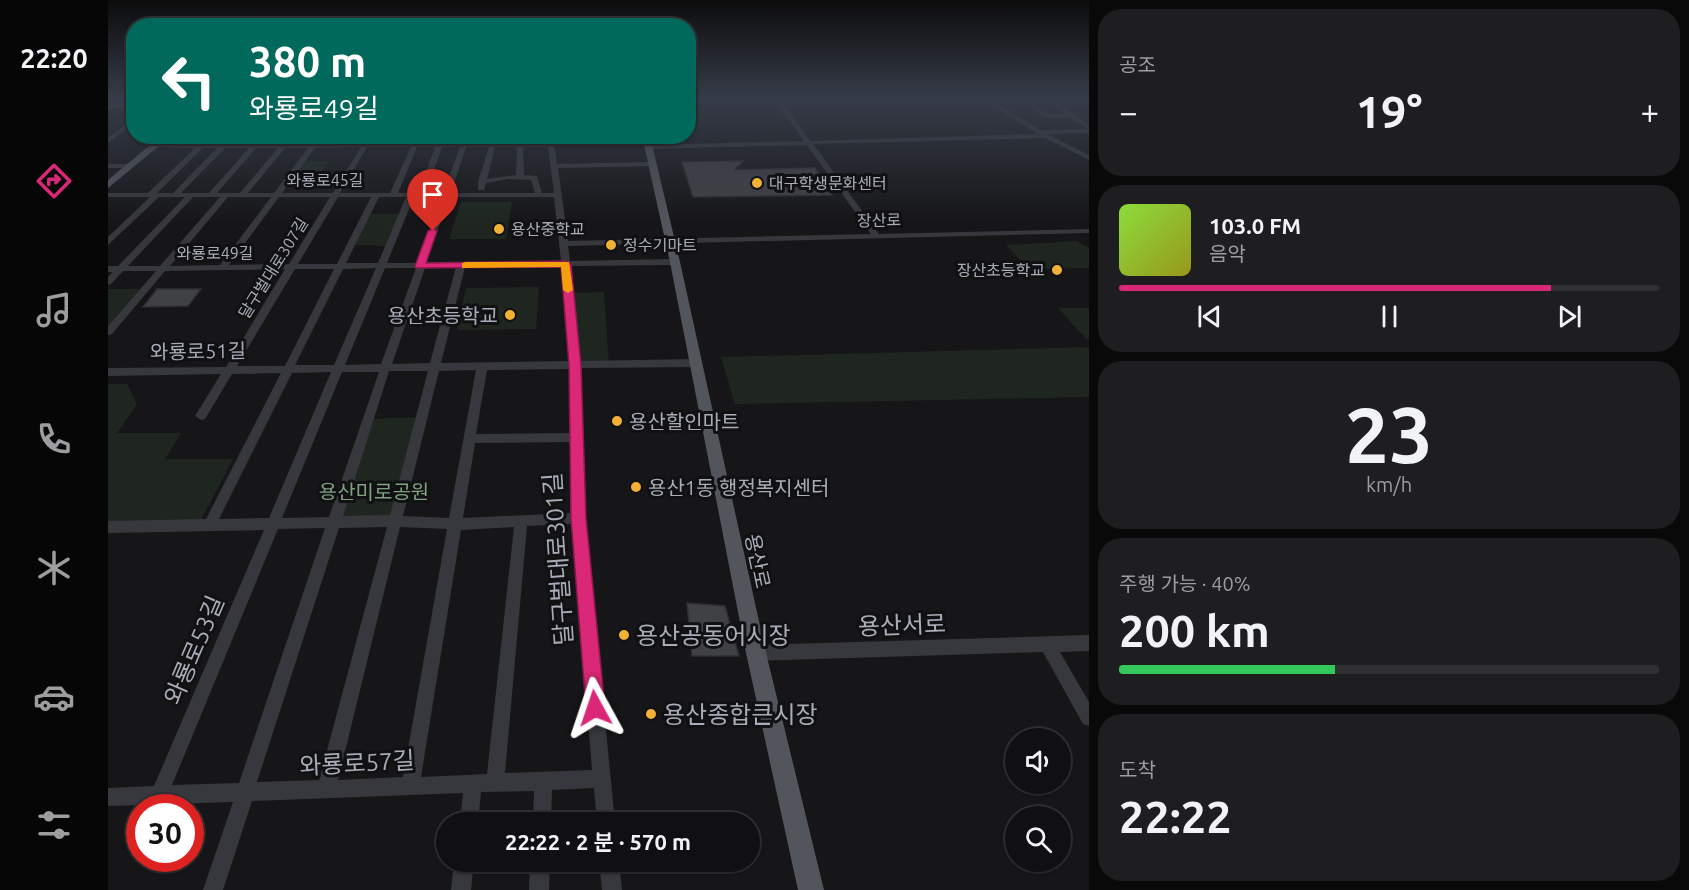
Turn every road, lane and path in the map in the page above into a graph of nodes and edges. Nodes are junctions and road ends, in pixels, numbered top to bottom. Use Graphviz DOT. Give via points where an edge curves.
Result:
graph roads {
  1 [pos="807,141"];
  2 [pos="893,141"];
  3 [pos="1056,141"];
  4 [pos="696,142"];
  5 [pos="809,143"];
  6 [pos="157,144"];
  7 [pos="532,144"];
  8 [pos="550,144"];
  9 [pos="647,144"];
  10 [pos="155,146"];
  11 [pos="201,146"];
  12 [pos="223,146"];
  13 [pos="254,146"];
  14 [pos="267,146"];
  15 [pos="283,146"];
  16 [pos="313,146"];
  17 [pos="366,146"];
  18 [pos="414,146"];
  19 [pos="440,146"];
  20 [pos="464,146"];
  21 [pos="492,146"];
  22 [pos="520,146"];
  23 [pos="1089,158"];
  24 [pos="652,164"];
  25 [pos="108,166"];
  26 [pos="130,166"];
  27 [pos="554,166"];
  28 [pos="520,176"];
  29 [pos="483,182"];
  30 [pos="108,185"];
  31 [pos="108,195"];
  32 [pos="153,195"];
  33 [pos="175,195"];
  34 [pos="191,195"];
  35 [pos="226,195"];
  36 [pos="242,195"];
  37 [pos="275,195"];
  38 [pos="336,195"];
  39 [pos="376,195"];
  40 [pos="393,195"];
  41 [pos="411,195"];
  42 [pos="421,195"];
  43 [pos="446,195"];
  44 [pos="479,195"];
  45 [pos="539,195"];
  46 [pos="559,195"];
  47 [pos="210,196"];
  48 [pos="1089,231"];
  49 [pos="875,234"];
  50 [pos="670,240"];
  51 [pos="108,242"];
  52 [pos="564,244"];
  53 [pos="675,262"];
  54 [pos="566,264"];
  55 [pos="420,266"];
  56 [pos="461,266"];
  57 [pos="291,267"];
  58 [pos="340,267"];
  59 [pos="381,267"];
  60 [pos="121,268"];
  61 [pos="163,268"];
  62 [pos="222,268"];
  63 [pos="108,269"];
  64 [pos="108,282"];
  65 [pos="108,332"];
  66 [pos="696,363"];
  67 [pos="575,365"];
  68 [pos="434,367"];
  69 [pos="482,367"];
  70 [pos="337,368"];
  71 [pos="385,368"];
  72 [pos="288,369"];
  73 [pos="228,371"];
  74 [pos="108,372"];
  75 [pos="201,416"];
  76 [pos="576,436"];
  77 [pos="470,439"];
  78 [pos="578,518"];
  79 [pos="396,521"];
  80 [pos="521,521"];
  81 [pos="334,522"];
  82 [pos="273,523"];
  83 [pos="210,524"];
  84 [pos="456,524"];
  85 [pos="108,527"];
  86 [pos="1089,643"];
  87 [pos="1048,645"];
  88 [pos="756,653"];
  89 [pos="1089,718"];
  90 [pos="602,779"];
  91 [pos="543,781"];
  92 [pos="473,783"];
  93 [pos="495,783"];
  94 [pos="410,786"];
  95 [pos="326,790"];
  96 [pos="243,793"];
  97 [pos="160,794"];
  98 [pos="204,794"];
  99 [pos="108,797"];
  100 [pos="126,797"];
  101 [pos="470,812"];
  102 [pos="542,812"];
  103 [pos="605,812"];
  104 [pos="463,872"];
  105 [pos="540,872"];
  106 [pos="610,872"];
  107 [pos="213,890"];
  108 [pos="461,890"];
  109 [pos="539,890"];
  110 [pos="612,890"];
  111 [pos="811,890"];
  1 -- 5 [label="street"];
  2 -- 5 [label="street"];
  3 -- 23 [label="street"];
  4 -- 5 [label="street"];
  5 -- 49 [label="street"];
  6 -- 10 [label="main road"];
  7 -- 22 [label="street"];
  8 -- 27 [label="street, 달구벌대로301길"];
  9 -- 24 [label="main road, 용산로"];
  10 -- 11 [label="street"];
  10 -- 26 [label="main road"];
  11 -- 12 [label="street"];
  11 -- 32 [label="street"];
  12 -- 13 [label="street"];
  12 -- 33 [label="street"];
  13 -- 14 [label="street"];
  13 -- 47 [label="street"];
  14 -- 15 [label="street"];
  15 -- 16 [label="street"];
  15 -- 36 [label="street"];
  16 -- 17 [label="street"];
  16 -- 37 [label="street"];
  17 -- 18 [label="street"];
  17 -- 38 [label="street, 달구벌대로307길"];
  18 -- 19 [label="street"];
  18 -- 40 [label="street"];
  19 -- 20 [label="street"];
  19 -- 42 [label="street"];
  20 -- 21 [label="street"];
  20 -- 43 [label="street"];
  21 -- 22 [label="street"];
  21 -- 29 [label="street"];
  22 -- 28 [label="street"];
  24 -- 27 [label="street"];
  24 -- 50 [label="main road, 용산로"];
  25 -- 26 [label="street"];
  26 -- 30 [label="main road"];
  27 -- 46 [label="street, 달구벌대로301길"];
  28 -- 29 [label="street"];
  28 -- 45 [label="street" via="534,178"];
  29 -- 44 [label="street"];
  31 -- 32 [label="street, 와룡로45길"];
  32 -- 33 [label="street, 와룡로45길"];
  32 -- 51 [label="street"];
  33 -- 34 [label="street, 와룡로45길"];
  34 -- 47 [label="street, 와룡로45길"];
  34 -- 60 [label="street"];
  35 -- 36 [label="street, 와룡로45길"];
  35 -- 47 [label="street, 와룡로45길"];
  35 -- 61 [label="street"];
  36 -- 37 [label="street, 와룡로45길"];
  37 -- 38 [label="street, 와룡로45길"];
  37 -- 62 [label="street, 와룡로45길"];
  38 -- 39 [label="street, 와룡로45길"];
  38 -- 57 [label="street, 달구벌대로307길"];
  39 -- 40 [label="street, 와룡로45길"];
  39 -- 58 [label="street, 와룡로45길"];
  40 -- 41 [label="street, 와룡로45길"];
  41 -- 42 [label="street, 와룡로45길"];
  41 -- 59 [label="street"];
  42 -- 43 [label="street, 와룡로45길"];
  43 -- 44 [label="street, 와룡로45길"];
  43 -- 55 [label="street"];
  44 -- 45 [label="street, 와룡로45길"];
  45 -- 46 [label="street, 와룡로45길"];
  46 -- 52 [label="street, 달구벌대로301길"];
  48 -- 49 [label="street, 장산로"];
  49 -- 50 [label="street, 장산로"];
  50 -- 52 [label="street"];
  50 -- 53 [label="main road, 용산로"];
  52 -- 54 [label="street, 달구벌대로301길"];
  53 -- 54 [label="street, 와룡로49길"];
  53 -- 66 [label="main road, 용산로"];
  54 -- 56 [label="street, 와룡로49길"];
  54 -- 67 [label="street, 달구벌대로301길"];
  55 -- 56 [label="street, 와룡로49길"];
  55 -- 59 [label="street, 와룡로49길"];
  55 -- 71 [label="street"];
  56 -- 68 [label="street"];
  57 -- 58 [label="street, 와룡로49길"];
  57 -- 62 [label="street, 와룡로49길"];
  57 -- 73 [label="street, 달구벌대로307길"];
  58 -- 59 [label="street, 와룡로49길"];
  58 -- 72 [label="street"];
  59 -- 70 [label="street"];
  60 -- 61 [label="street, 와룡로49길"];
  60 -- 63 [label="street, 와룡로49길"];
  60 -- 64 [label="street"];
  61 -- 62 [label="street, 와룡로49길"];
  61 -- 65 [label="street, 와룡로49길"];
  66 -- 67 [label="street, 와룡로51길"];
  66 -- 88 [label="main road, 용산로"];
  67 -- 69 [label="street, 와룡로51길"];
  67 -- 76 [label="street, 달구벌대로301길"];
  68 -- 69 [label="street, 와룡로51길"];
  68 -- 71 [label="street, 와룡로51길"];
  68 -- 79 [label="street"];
  69 -- 77 [label="street"];
  70 -- 71 [label="street, 와룡로51길"];
  70 -- 72 [label="street, 와룡로51길"];
  70 -- 82 [label="street"];
  71 -- 81 [label="street"];
  72 -- 73 [label="street, 와룡로51길"];
  72 -- 83 [label="street"];
  73 -- 74 [label="street, 와룡로51길"];
  73 -- 75 [label="street, 달구벌대로307길"];
  76 -- 77 [label="street"];
  76 -- 78 [label="street, 달구벌대로301길"];
  77 -- 84 [label="street"];
  78 -- 80 [label="street"];
  78 -- 90 [label="street, 달구벌대로301길"];
  79 -- 81 [label="street"];
  79 -- 84 [label="street"];
  79 -- 95 [label="street"];
  80 -- 84 [label="street"];
  80 -- 93 [label="street"];
  81 -- 82 [label="street"];
  81 -- 96 [label="street"];
  82 -- 83 [label="street"];
  82 -- 97 [label="street, 와룡로53길"];
  83 -- 85 [label="street"];
  84 -- 94 [label="street"];
  86 -- 87 [label="street, 용산서로"];
  87 -- 88 [label="street, 용산서로"];
  87 -- 89 [label="street"];
  88 -- 111 [label="main road, 용산로"];
  90 -- 91 [label="street, 와룡로57길"];
  90 -- 103 [label="street, 달구벌대로301길"];
  91 -- 93 [label="street, 와룡로57길"];
  91 -- 102 [label="street"];
  92 -- 93 [label="street, 와룡로57길"];
  92 -- 94 [label="street, 와룡로57길"];
  92 -- 101 [label="street"];
  94 -- 95 [label="street, 와룡로57길"];
  95 -- 96 [label="street, 와룡로57길"];
  96 -- 98 [label="street, 와룡로57길"];
  96 -- 107 [label="street"];
  99 -- 100 [label="street, 와룡로57길"];
  104 -- 108 [label="street"];
  105 -- 109 [label="street"];
  106 -- 110 [label="street"];
}
